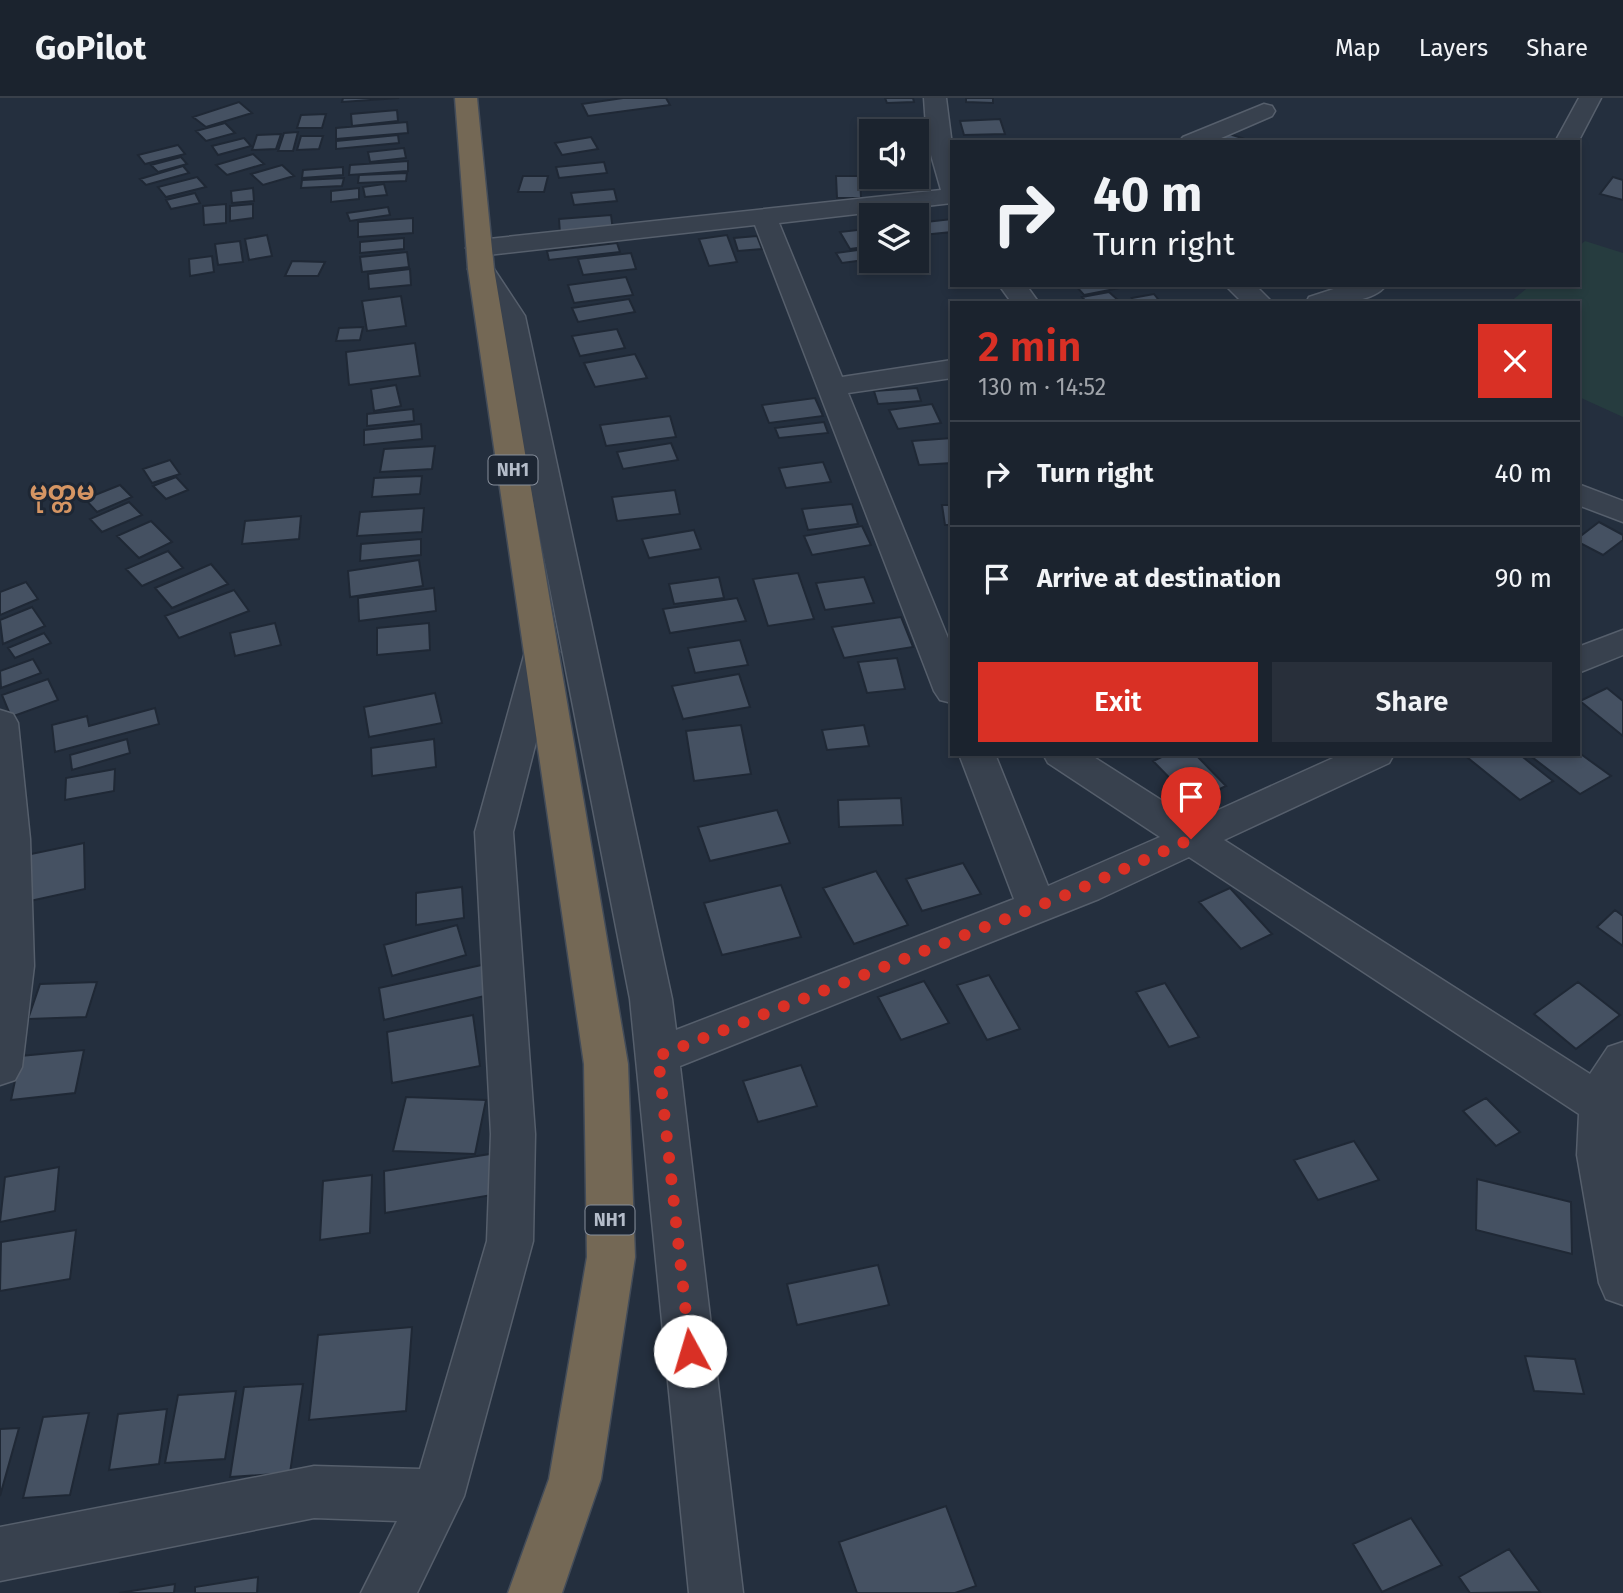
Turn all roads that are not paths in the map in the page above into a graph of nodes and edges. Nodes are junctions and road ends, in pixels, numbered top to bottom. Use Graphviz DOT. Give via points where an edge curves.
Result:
graph roads {
  1 [pos="466,98"];
  2 [pos="935,98"];
  3 [pos="1590,98"];
  4 [pos="1264,111"];
  5 [pos="1196,140"];
  6 [pos="1568,140"];
  7 [pos="950,181"];
  8 [pos="950,196"];
  9 [pos="764,217"];
  10 [pos="480,259"];
  11 [pos="1014,287"];
  12 [pos="1240,287"];
  13 [pos="1367,287"];
  14 [pos="1024,301"];
  15 [pos="1258,301"];
  16 [pos="1325,301"];
  17 [pos="950,369"];
  18 [pos="832,387"];
  19 [pos="1580,494"];
  20 [pos="1623,512"];
  21 [pos="1620,646"];
  22 [pos="542,652"];
  23 [pos="1580,661"];
  24 [pos="950,684"];
  25 [pos="0,723"];
  26 [pos="978,756"];
  27 [pos="1064,756"];
  28 [pos="1372,756"];
  29 [pos="1191,839"];
  30 [pos="1037,907"];
  31 [pos="658,1056"];
  32 [pos="1623,1060"];
  33 [pos="0,1067"];
  34 [pos="1601,1105"];
  35 [pos="1623,1283"];
  36 [pos="438,1496"];
  37 [pos="0,1554"];
  38 [pos="388,1593"];
  39 [pos="535,1593"];
  40 [pos="716,1593"];
  1 -- 10 [label="highway, NH1"];
  2 -- 7 [label="street" via="939,141"];
  3 -- 6 [label="street"];
  4 -- 5 [label="street"];
  8 -- 9 [label="street"];
  9 -- 10 [label="street"];
  9 -- 18 [label="street"];
  10 -- 22 [label="highway, NH1"];
  10 -- 31 [label="street" via="511,316 649,985"];
  11 -- 14 [label="street"];
  12 -- 15 [label="street"];
  13 -- 16 [label="street"];
  17 -- 18 [label="street"];
  18 -- 24 [label="street"];
  19 -- 20 [label="street"];
  21 -- 23 [label="street"];
  22 -- 36 [label="street" via="494,832 513,1134 510,1241"];
  22 -- 39 [label="highway, NH1" via="606,1064 611,1257 575,1479"];
  25 -- 33 [label="street" via="11,839 13,966"];
  26 -- 30 [label="street"];
  27 -- 29 [label="street"];
  28 -- 29 [label="street"];
  29 -- 30 [label="street"];
  29 -- 34 [label="street"];
  30 -- 31 [label="street"];
  31 -- 40 [label="street"];
  32 -- 34 [label="street" via="1601,1094"];
  34 -- 35 [label="street" via="1600,1155"];
  36 -- 37 [label="street" via="313,1492"];
  36 -- 38 [label="street"];
}
